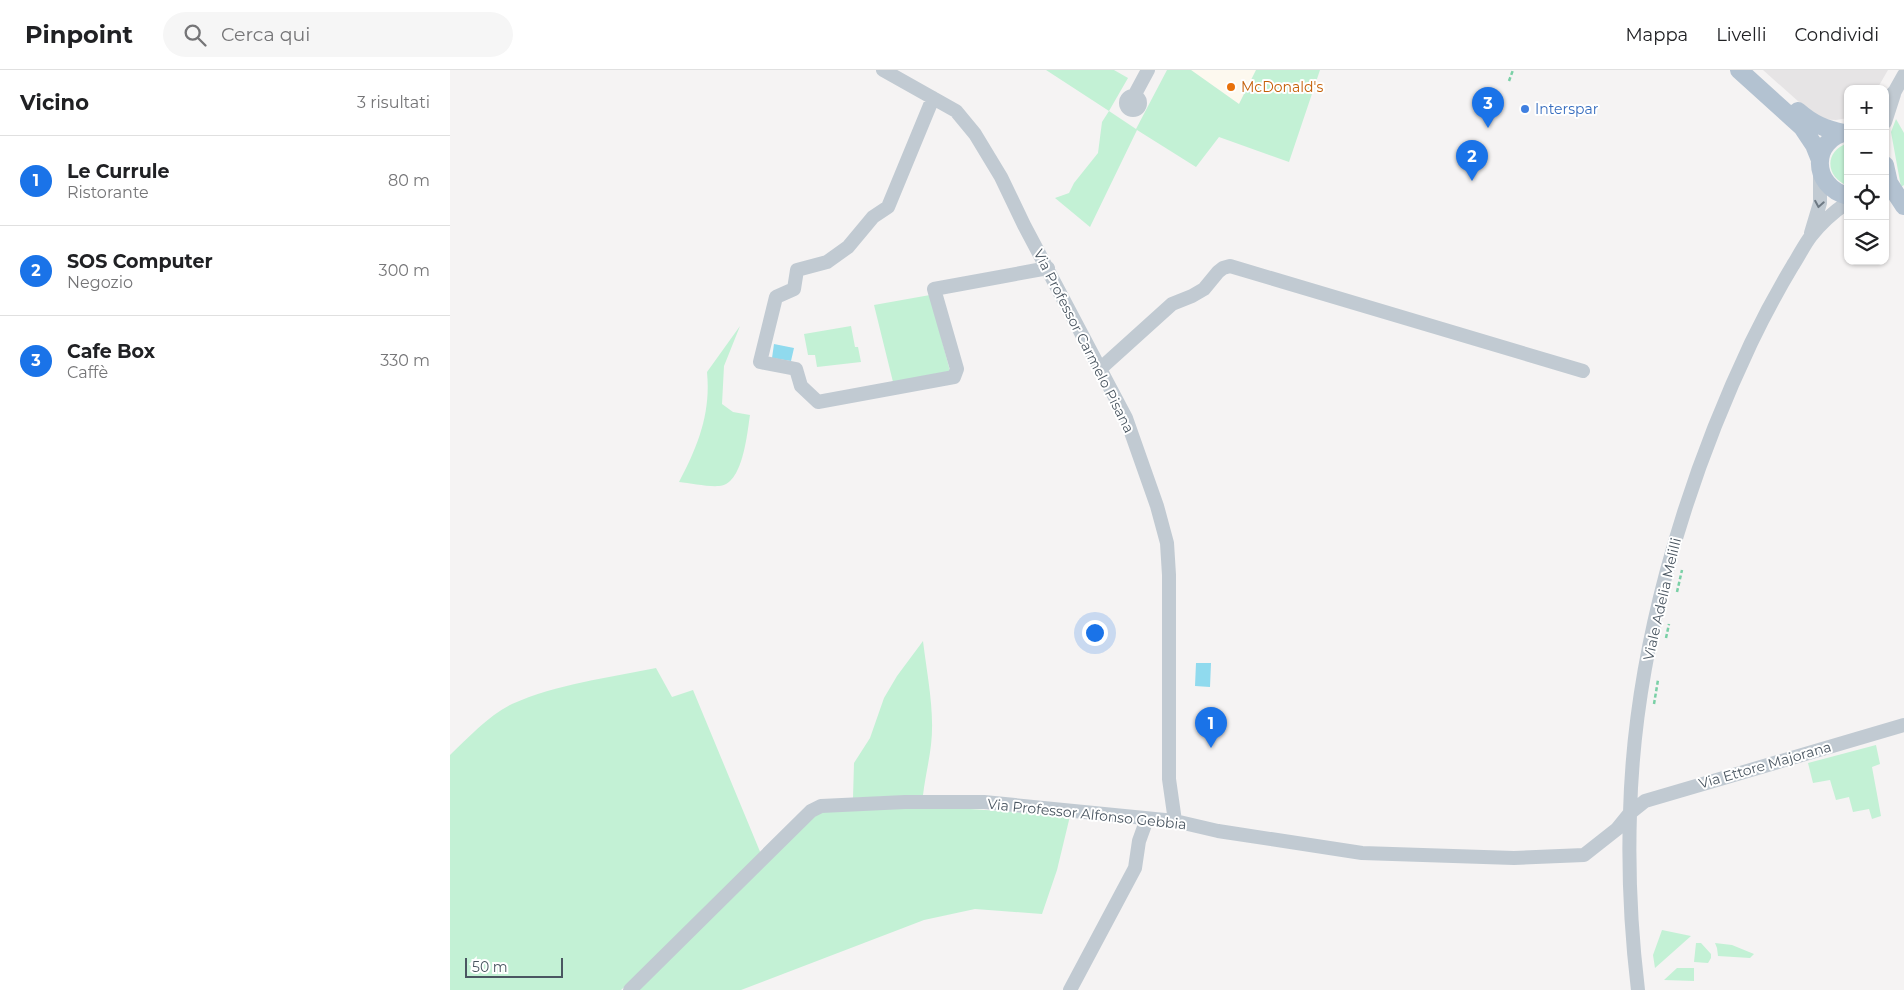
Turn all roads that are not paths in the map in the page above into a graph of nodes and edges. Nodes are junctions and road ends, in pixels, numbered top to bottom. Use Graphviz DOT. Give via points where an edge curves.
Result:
graph roads {
  1 [pos="883,70"];
  2 [pos="1148,70"];
  3 [pos="1739,70"];
  4 [pos="1752,70"];
  5 [pos="1904,75"];
  6 [pos="1895,90"];
  7 [pos="1134,96"];
  8 [pos="1889,97"];
  9 [pos="933,98"];
  10 [pos="1889,109"];
  11 [pos="1844,133"];
  12 [pos="1844,134"];
  13 [pos="1820,165"];
  14 [pos="1887,175"];
  15 [pos="1844,195"];
  16 [pos="1889,204"];
  17 [pos="1844,205"];
  18 [pos="1904,206"];
  19 [pos="1904,213"];
  20 [pos="1810,236"];
  21 [pos="1048,268"];
  22 [pos="1100,369"];
  23 [pos="1583,371"];
  24 [pos="1904,724"];
  25 [pos="1630,813"];
  26 [pos="1147,819"];
  27 [pos="1176,821"];
  28 [pos="630,990"];
  29 [pos="1070,990"];
  30 [pos="1638,990"];
  1 -- 9 [label="street, Via Professor Carmelo Pisana"];
  2 -- 7 [label="street"];
  3 -- 13 [label="main road" via="1802,126 1814,145"];
  4 -- 11 [label="main road" via="1812,123"];
  5 -- 6 [label="street"];
  6 -- 8 [label="street"];
  6 -- 10 [label="street"];
  9 -- 21 [label="street, Via Professor Carmelo Pisana" via="956,111 975,134"];
  9 -- 21 [label="street" via="888,207 872,217 848,247 827,262 797,270 794,289 776,297 760,362 796,369 800,386 818,402 954,377 957,369 934,289"];
  12 -- 13 [label="main road" via="1828,143"];
  13 -- 15 [label="main road" via="1830,188"];
  13 -- 20 [label="street, one-way" via="1820,204"];
  14 -- 18 [label="main road"];
  16 -- 19 [label="main road"];
  17 -- 20 [label="street"];
  20 -- 25 [label="street, Viale Adelia Melilli" via="1772,302 1734,380 1690,493 1649,648 1638,719"];
  21 -- 22 [label="street, Via Professor Carmelo Pisana"];
  22 -- 23 [label="street" via="1172,304 1204,289 1218,272 1230,266"];
  22 -- 27 [label="street, Via Professor Carmelo Pisana" via="1126,418 1168,542 1169,778"];
  24 -- 25 [label="street, Via Ettore Majorana" via="1644,801"];
  25 -- 27 [label="street, Via Professor Alfonso Gebbia" via="1617,829 1584,855 1514,858 1362,853 1218,831"];
  25 -- 30 [label="street, Viale Adelia Melilli"];
  26 -- 27 [label="street, Via Professor Alfonso Gebbia"];
  26 -- 28 [label="street, Via Professor Alfonso Gebbia" via="984,802 821,806 811,812"];
  26 -- 29 [label="street" via="1139,841 1135,868"];
}
